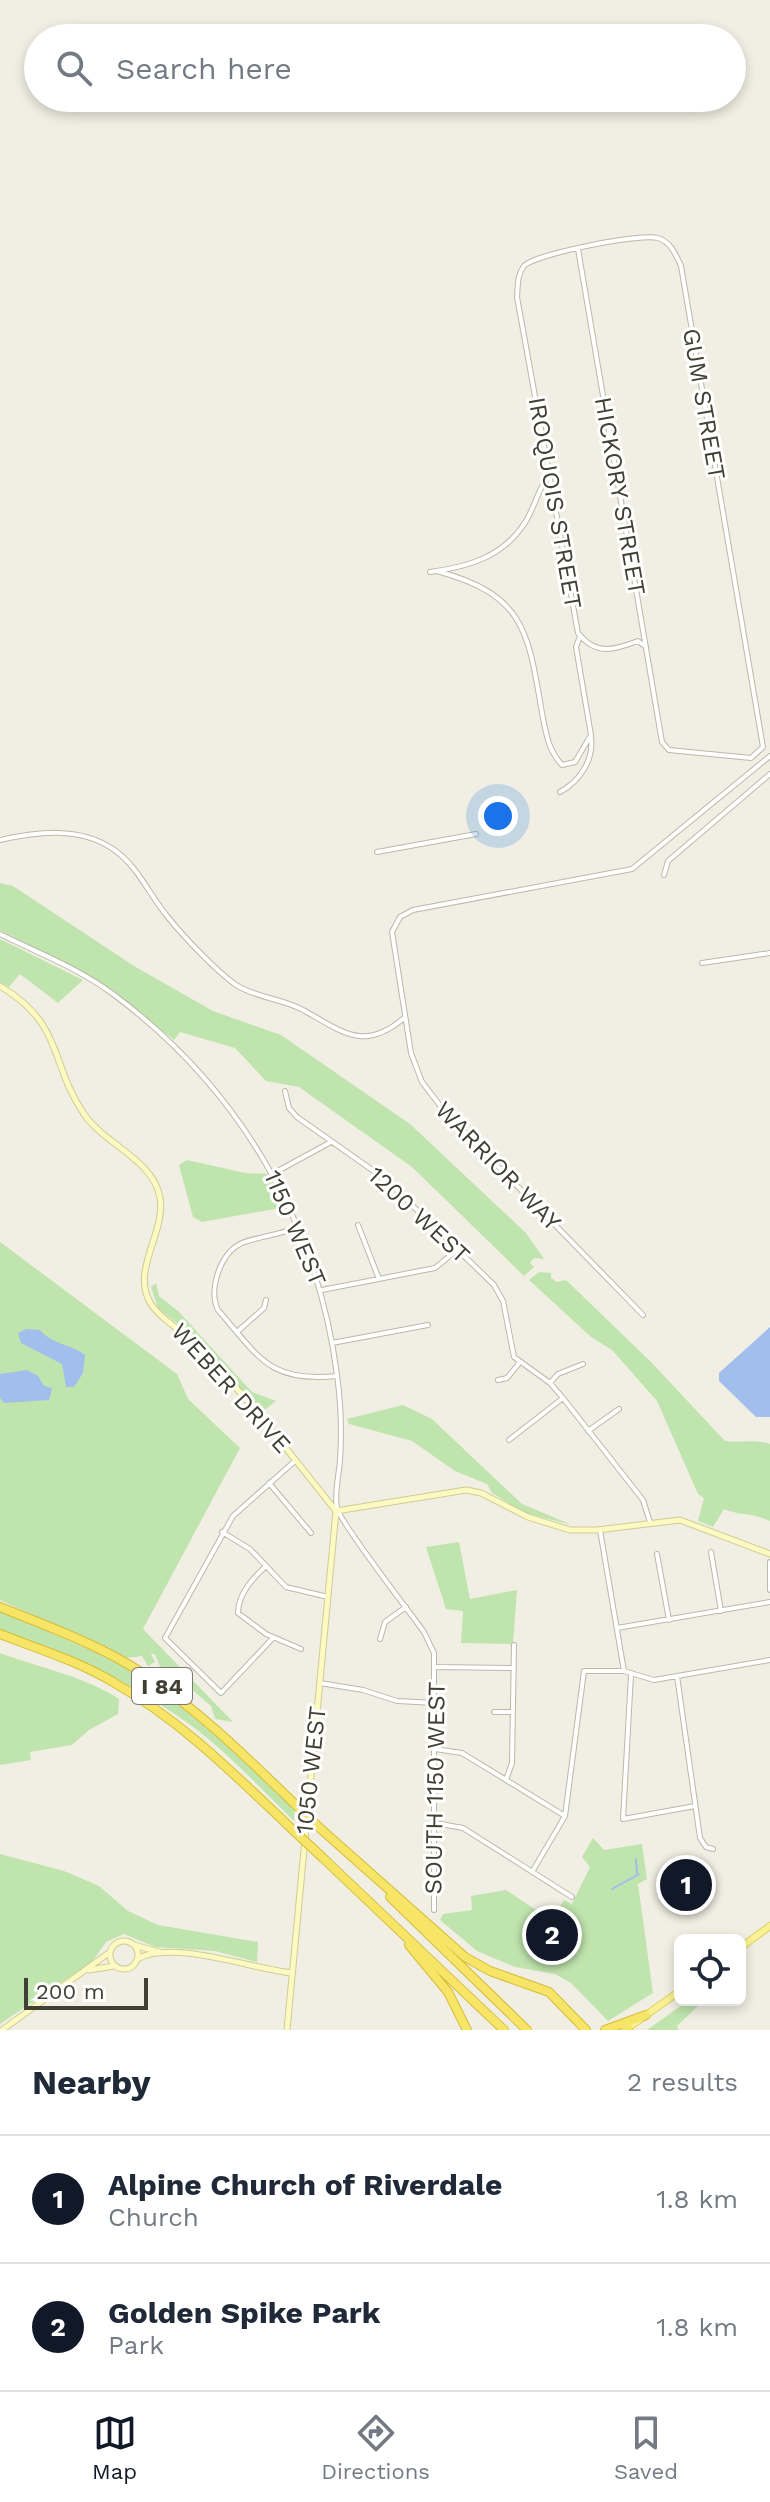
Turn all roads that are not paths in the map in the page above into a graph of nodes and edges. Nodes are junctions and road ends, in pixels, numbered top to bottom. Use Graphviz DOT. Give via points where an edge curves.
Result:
graph roads {
  1 [pos="578,249"];
  2 [pos="517,297"];
  3 [pos="549,474"];
  4 [pos="437,571"];
  5 [pos="430,572"];
  6 [pos="580,636"];
  7 [pos="646,647"];
  8 [pos="591,735"];
  9 [pos="662,742"];
  10 [pos="770,756"];
  11 [pos="770,774"];
  12 [pos="560,792"];
  13 [pos="476,834"];
  14 [pos="0,840"];
  15 [pos="377,852"];
  16 [pos="664,875"];
  17 [pos="0,934"];
  18 [pos="770,953"];
  19 [pos="702,963"];
  20 [pos="0,986"];
  21 [pos="404,1017"];
  22 [pos="285,1091"];
  23 [pos="331,1141"];
  24 [pos="274,1173"];
  25 [pos="358,1225"];
  26 [pos="298,1227"];
  27 [pos="457,1250"];
  28 [pos="379,1279"];
  29 [pos="322,1290"];
  30 [pos="266,1300"];
  31 [pos="643,1315"];
  32 [pos="428,1325"];
  33 [pos="237,1332"];
  34 [pos="332,1343"];
  35 [pos="520,1362"];
  36 [pos="583,1364"];
  37 [pos="337,1376"];
  38 [pos="498,1380"];
  39 [pos="550,1383"];
  40 [pos="563,1398"];
  41 [pos="619,1409"];
  42 [pos="588,1431"];
  43 [pos="509,1440"];
  44 [pos="296,1460"];
  45 [pos="269,1483"];
  46 [pos="336,1511"];
  47 [pos="650,1522"];
  48 [pos="600,1530"];
  49 [pos="222,1532"];
  50 [pos="311,1533"];
  51 [pos="711,1552"];
  52 [pos="657,1554"];
  53 [pos="770,1554"];
  54 [pos="770,1562"];
  55 [pos="266,1566"];
  56 [pos="770,1590"];
  57 [pos="328,1597"];
  58 [pos="770,1602"];
  59 [pos="0,1607"];
  60 [pos="406,1607"];
  61 [pos="721,1611"];
  62 [pos="669,1620"];
  63 [pos="617,1628"];
  64 [pos="0,1634"];
  65 [pos="273,1638"];
  66 [pos="380,1639"];
  67 [pos="514,1645"];
  68 [pos="301,1649"];
  69 [pos="770,1660"];
  70 [pos="436,1667"];
  71 [pos="514,1668"];
  72 [pos="624,1671"];
  73 [pos="631,1675"];
  74 [pos="677,1676"];
  75 [pos="320,1683"];
  76 [pos="436,1703"];
  77 [pos="494,1712"];
  78 [pos="513,1712"];
  79 [pos="435,1749"];
  80 [pos="506,1780"];
  81 [pos="695,1806"];
  82 [pos="565,1816"];
  83 [pos="435,1823"];
  84 [pos="322,1830"];
  85 [pos="713,1849"];
  86 [pos="532,1872"];
  87 [pos="572,1897"];
  88 [pos="434,1910"];
  89 [pos="395,1925"];
  90 [pos="770,1926"];
  91 [pos="746,1944"];
  92 [pos="133,1945"];
  93 [pos="110,1952"];
  94 [pos="163,1953"];
  95 [pos="137,1959"];
  96 [pos="115,1966"];
  97 [pos="88,1970"];
  98 [pos="292,1973"];
  99 [pos="674,1995"];
  100 [pos="569,2014"];
  101 [pos="646,2015"];
  102 [pos="627,2029"];
  103 [pos="2,2030"];
  104 [pos="287,2030"];
  105 [pos="467,2030"];
  106 [pos="504,2030"];
  107 [pos="527,2030"];
  108 [pos="573,2030"];
  109 [pos="586,2030"];
  110 [pos="605,2030"];
  1 -- 2 [label="street, GUM STREET" via="536,257 518,278"];
  1 -- 7 [label="street, HICKORY STREET"];
  1 -- 9 [label="street, GUM STREET" via="659,238 671,246 681,266 763,747 751,758 669,750"];
  2 -- 3 [label="street, IROQUOIS STREET"];
  3 -- 4 [label="street" via="527,520 508,543 479,562"];
  3 -- 6 [label="street, IROQUOIS STREET"];
  4 -- 5 [label="street"];
  4 -- 8 [label="street" via="482,587 514,614 533,658 547,741 562,765 575,762"];
  6 -- 7 [label="street, IROQUOIS STREET" via="602,650 638,641"];
  6 -- 8 [label="street" via="576,647"];
  7 -- 9 [label="street, HICKORY STREET"];
  8 -- 12 [label="street" via="591,757"];
  10 -- 21 [label="street, WARRIOR WAY" via="637,867 413,910 395,924 392,944"];
  11 -- 16 [label="street" via="668,861"];
  13 -- 15 [label="street"];
  14 -- 21 [label="street" via="59,832 111,848 130,864 167,916 237,986 300,1008 332,1029 366,1037"];
  17 -- 24 [label="street, 1150 WEST" via="112,993 160,1032 233,1112"];
  18 -- 19 [label="street"];
  20 -- 44 [label="street, WEBER DRIVE" via="38,1016 85,1115 142,1167 157,1189 160,1217 144,1281 153,1308 197,1344"];
  21 -- 31 [label="street, WARRIOR WAY" via="411,1053 431,1095"];
  22 -- 23 [label="street, 1200 WEST" via="297,1117"];
  23 -- 24 [label="street"];
  23 -- 27 [label="street, 1200 WEST" via="385,1179"];
  24 -- 26 [label="street, 1150 WEST"];
  25 -- 28 [label="street"];
  26 -- 29 [label="street, 1150 WEST"];
  26 -- 33 [label="street" via="241,1244 229,1253 212,1287 212,1299"];
  27 -- 28 [label="street" via="435,1268"];
  27 -- 35 [label="street, 1200 WEST" via="498,1292 511,1350"];
  28 -- 29 [label="street"];
  29 -- 34 [label="street, 1150 WEST"];
  30 -- 33 [label="street"];
  32 -- 34 [label="street"];
  33 -- 37 [label="street" via="273,1370 292,1376"];
  34 -- 37 [label="street, 1150 WEST"];
  35 -- 38 [label="street" via="507,1378"];
  35 -- 39 [label="street"];
  36 -- 39 [label="street"];
  37 -- 46 [label="street, 1150 WEST" via="343,1419"];
  39 -- 40 [label="street"];
  40 -- 42 [label="street"];
  40 -- 43 [label="street"];
  41 -- 42 [label="street"];
  42 -- 47 [label="street" via="643,1500"];
  44 -- 45 [label="street"];
  44 -- 46 [label="street, WEBER DRIVE"];
  45 -- 49 [label="street"];
  45 -- 50 [label="street"];
  46 -- 48 [label="street" via="455,1489 481,1493 528,1517 570,1530"];
  46 -- 57 [label="street, 1050 WEST"];
  46 -- 60 [label="street"];
  47 -- 48 [label="street"];
  47 -- 53 [label="street" via="690,1522"];
  48 -- 63 [label="street"];
  49 -- 55 [label="street"];
  49 -- 65 [label="street" via="165,1638 221,1693"];
  51 -- 61 [label="street"];
  52 -- 62 [label="street"];
  54 -- 56 [label="street"];
  55 -- 57 [label="street" via="286,1587"];
  55 -- 65 [label="street" via="251,1582 238,1613"];
  57 -- 75 [label="street, 1050 WEST"];
  58 -- 61 [label="street"];
  59 -- 84 [label="highway, I 84, bridge" via="76,1637 142,1673 217,1728"];
  60 -- 66 [label="street" via="385,1622"];
  60 -- 70 [label="street" via="431,1643"];
  61 -- 62 [label="street"];
  62 -- 63 [label="street"];
  63 -- 72 [label="street"];
  64 -- 89 [label="highway, I 84, bridge" via="76,1663 192,1735"];
  65 -- 68 [label="street"];
  67 -- 71 [label="street"];
  69 -- 74 [label="street"];
  70 -- 71 [label="street"];
  70 -- 76 [label="street, SOUTH 1150 WEST"];
  71 -- 78 [label="street"];
  72 -- 73 [label="street"];
  72 -- 82 [label="street" via="584,1671"];
  73 -- 74 [label="street" via="654,1680"];
  73 -- 81 [label="street" via="623,1819"];
  74 -- 81 [label="street"];
  75 -- 76 [label="street" via="397,1701"];
  75 -- 98 [label="street, 1050 WEST"];
  76 -- 79 [label="street, SOUTH 1150 WEST"];
  77 -- 78 [label="street"];
  78 -- 80 [label="street" via="512,1763"];
  79 -- 80 [label="street" via="462,1753"];
  79 -- 83 [label="street, SOUTH 1150 WEST"];
  80 -- 82 [label="street"];
  81 -- 85 [label="street" via="700,1838"];
  82 -- 86 [label="street"];
  83 -- 86 [label="street" via="463,1828"];
  83 -- 88 [label="street, SOUTH 1150 WEST"];
  84 -- 100 [label="highway" via="461,1954 490,1971 545,1990"];
  84 -- 107 [label="highway, I 84"];
  86 -- 87 [label="street"];
  89 -- 105 [label="highway" via="448,1992"];
  89 -- 106 [label="highway, I 84"];
  90 -- 91 [label="main road"];
  92 -- 93 [label="street" via="122,1941"];
  92 -- 94 [label="street"];
  92 -- 95 [label="street"];
  93 -- 96 [label="street"];
  93 -- 97 [label="street"];
  94 -- 95 [label="street"];
  94 -- 98 [label="street"];
  95 -- 96 [label="street" via="127,1968"];
  96 -- 97 [label="street"];
  97 -- 103 [label="street"];
  98 -- 104 [label="street, 1050 WEST"];
  99 -- 101 [label="main road"];
  100 -- 108 [label="highway"];
  100 -- 109 [label="highway"];
  101 -- 102 [label="main road"];
  101 -- 110 [label="highway"];
}
